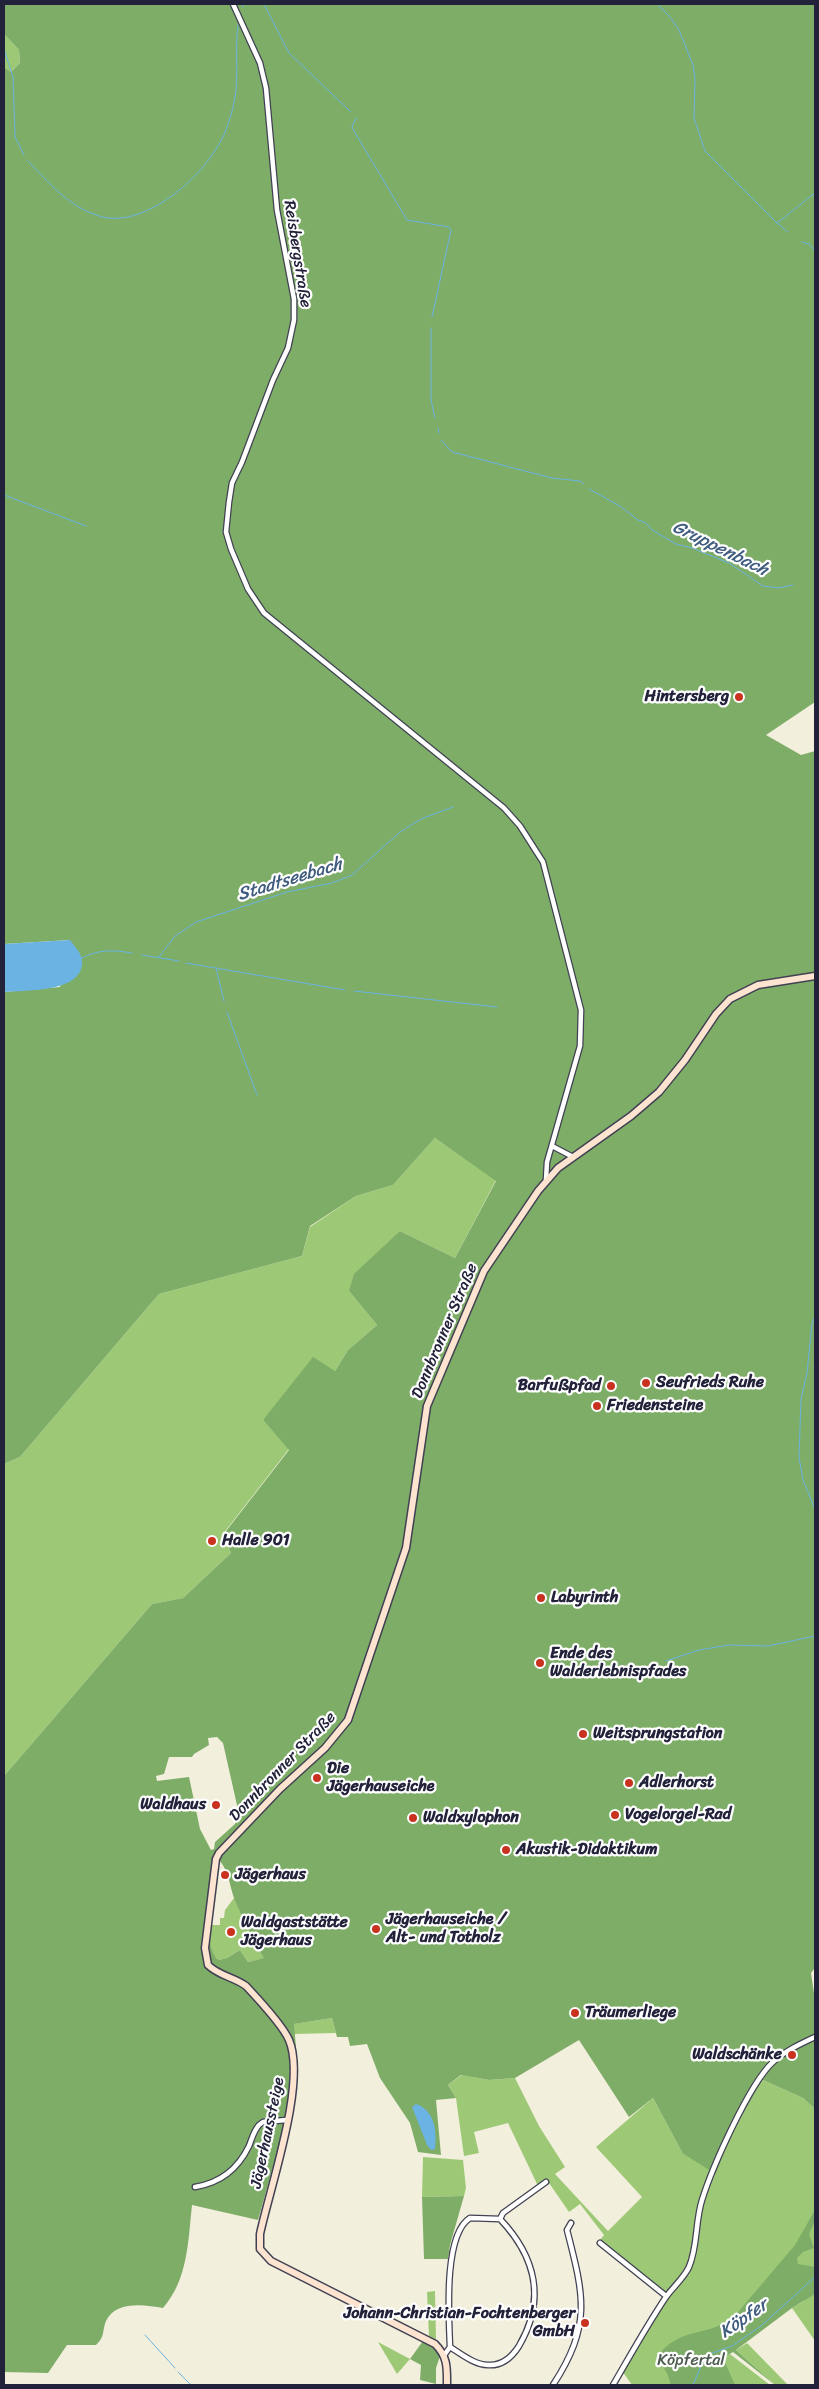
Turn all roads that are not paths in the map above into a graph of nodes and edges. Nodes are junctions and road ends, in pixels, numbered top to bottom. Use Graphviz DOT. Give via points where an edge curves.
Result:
graph roads {
  1 [pos="233,4"];
  2 [pos="815,976"];
  3 [pos="552,1146"];
  4 [pos="572,1157"];
  5 [pos="546,1180"];
  6 [pos="217,1857"];
  7 [pos="815,2037"];
  8 [pos="287,2120"];
  9 [pos="546,2182"];
  10 [pos="195,2187"];
  11 [pos="500,2219"];
  12 [pos="571,2223"];
  13 [pos="600,2243"];
  14 [pos="666,2296"];
  15 [pos="450,2347"];
  16 [pos="445,2354"];
  17 [pos="448,2385"];
  18 [pos="553,2385"];
  19 [pos="613,2385"];
  1 -- 3 [label="street, Reisbergstraße" via="260,63 266,88 277,210 294,299 294,320 288,348 272,380 232,483 226,532 248,589 264,613 504,808 543,862 581,1010 580,1046"];
  2 -- 4 [label="street, Donnbronner Straße" via="758,985 730,999 663,1087 631,1116"];
  3 -- 4 [label="street"];
  3 -- 5 [label="street"];
  4 -- 5 [label="street, Donnbronner Straße"];
  5 -- 6 [label="street, Donnbronner Straße" via="484,1271 427,1406 406,1548 348,1720 325,1748 280,1789"];
  6 -- 8 [label="street, Jägerhaussteige" via="205,1956 213,1970 246,1986 285,2033 292,2048 295,2075"];
  7 -- 14 [label="street" via="773,2062 758,2081 726,2141 702,2200 688,2270"];
  8 -- 10 [label="street" via="263,2122 230,2172 215,2182"];
  8 -- 16 [label="street, Jägerhaussteige" via="260,2234 260,2249 271,2262 435,2344"];
  9 -- 11 [label="street" via="503,2213"];
  11 -- 15 [label="street" via="470,2218 459,2230 449,2287"];
  11 -- 15 [label="street" via="524,2251 531,2272 535,2294 530,2324 513,2354 495,2365 486,2365"];
  12 -- 18 [label="street" via="567,2230 580,2284 581,2321 576,2343"];
  13 -- 14 [label="street"];
  14 -- 19 [label="street"];
  15 -- 16 [label="street"];
  16 -- 17 [label="street"];
}
